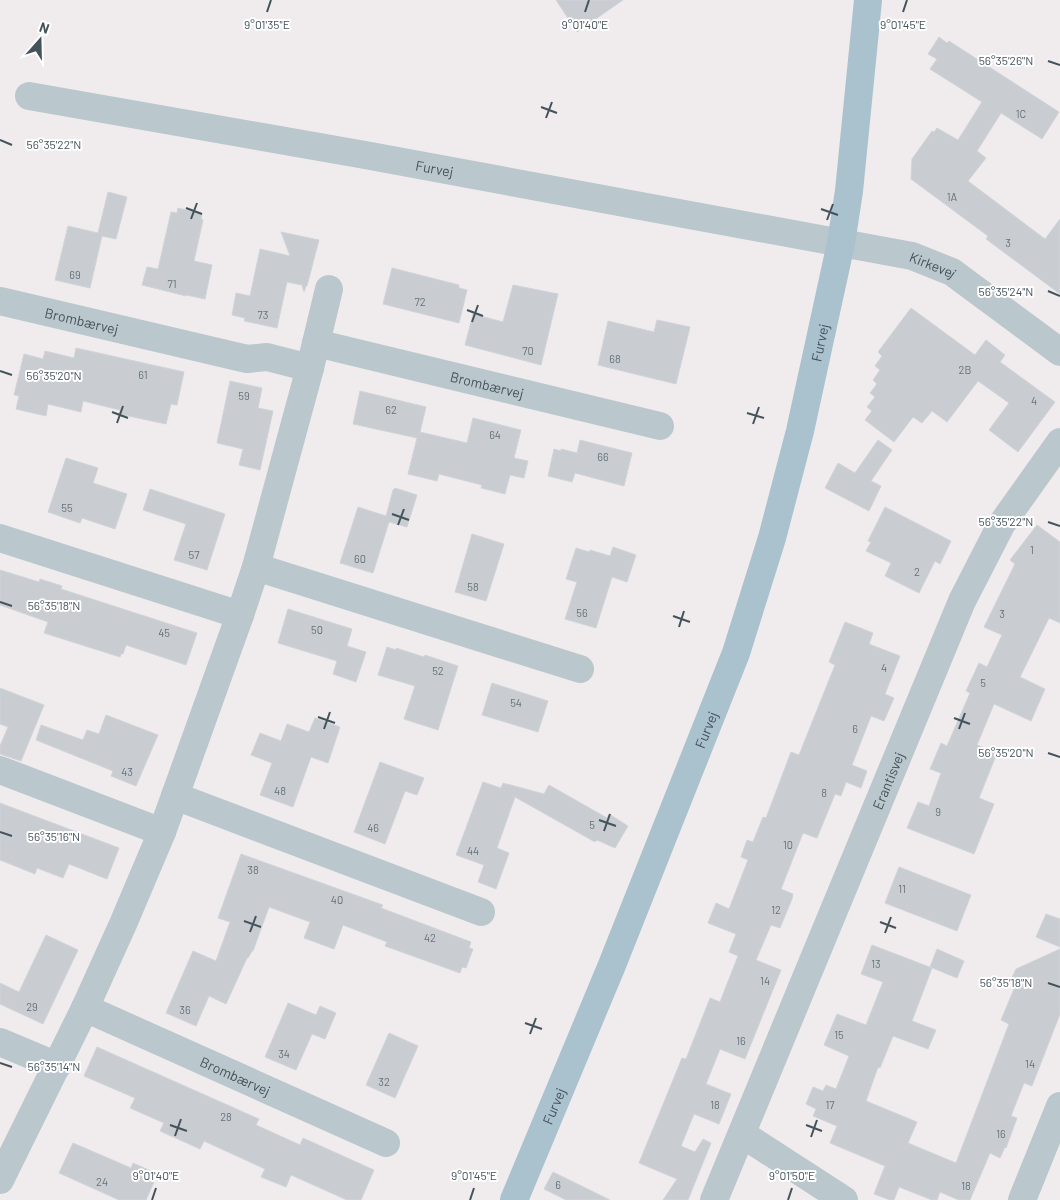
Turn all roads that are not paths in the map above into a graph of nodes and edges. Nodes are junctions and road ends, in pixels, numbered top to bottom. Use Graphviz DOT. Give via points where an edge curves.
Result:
graph roads {
  1 [pos="868,0"];
  2 [pos="29,96"];
  3 [pos="841,243"];
  4 [pos="329,289"];
  5 [pos="0,301"];
  6 [pos="1060,352"];
  7 [pos="313,355"];
  8 [pos="660,426"];
  9 [pos="1060,442"];
  10 [pos="0,538"];
  11 [pos="256,567"];
  12 [pos="240,615"];
  13 [pos="580,669"];
  14 [pos="0,770"];
  15 [pos="175,796"];
  16 [pos="162,832"];
  17 [pos="481,912"];
  18 [pos="85,1008"];
  19 [pos="0,1042"];
  20 [pos="57,1066"];
  21 [pos="1060,1106"];
  22 [pos="742,1134"];
  23 [pos="386,1143"];
  24 [pos="0,1180"];
  25 [pos="514,1200"];
  26 [pos="714,1200"];
  27 [pos="844,1200"];
  28 [pos="1022,1200"];
  1 -- 3 [label="main road, Furvej"];
  2 -- 3 [label="street, Furvej"];
  3 -- 6 [label="street, Kirkevej" via="912,256 952,272"];
  3 -- 25 [label="main road, Furvej" via="800,431 772,538 736,652 612,965"];
  4 -- 7 [label="street"];
  5 -- 7 [label="street, Brombærvej" via="247,359"];
  7 -- 8 [label="street, Brombærvej"];
  7 -- 11 [label="street"];
  9 -- 22 [label="street, Erantisvej" via="1001,525 962,601"];
  10 -- 12 [label="street"];
  11 -- 12 [label="street"];
  11 -- 13 [label="street"];
  12 -- 15 [label="street"];
  14 -- 16 [label="street"];
  15 -- 16 [label="street"];
  15 -- 17 [label="street"];
  16 -- 18 [label="street"];
  18 -- 20 [label="street"];
  18 -- 23 [label="street, Brombærvej"];
  19 -- 20 [label="street"];
  20 -- 24 [label="street"];
  21 -- 28 [label="street"];
  22 -- 26 [label="street, Erantisvej"];
  22 -- 27 [label="street"];
}
